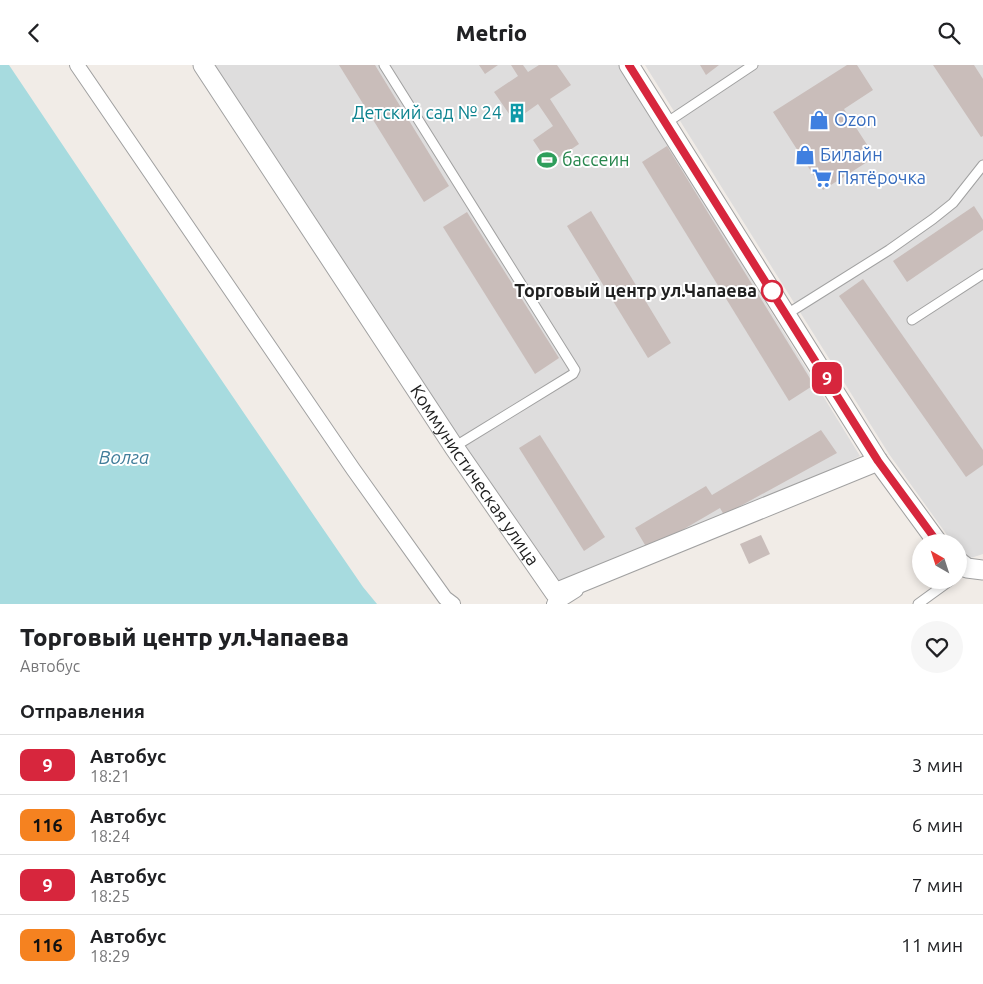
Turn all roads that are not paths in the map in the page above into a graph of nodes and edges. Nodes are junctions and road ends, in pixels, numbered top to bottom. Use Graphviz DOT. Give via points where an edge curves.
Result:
graph roads {
  1 [pos="77,65"];
  2 [pos="203,65"];
  3 [pos="384,65"];
  4 [pos="629,65"];
  5 [pos="753,65"];
  6 [pos="666,123"];
  7 [pos="983,165"];
  8 [pos="983,273"];
  9 [pos="787,314"];
  10 [pos="912,319"];
  11 [pos="454,447"];
  12 [pos="878,461"];
  13 [pos="931,534"];
  14 [pos="595,577"];
  15 [pos="939,589"];
  16 [pos="453,604"];
  17 [pos="554,604"];
  18 [pos="918,604"];
  1 -- 16 [label="street" via="353,469 445,598"];
  2 -- 11 [label="street, Коммунистическая улица"];
  3 -- 11 [label="lane" via="575,370"];
  4 -- 6 [label="street"];
  5 -- 6 [label="lane"];
  6 -- 9 [label="street"];
  7 -- 9 [label="lane" via="953,203 933,219"];
  8 -- 10 [label="lane"];
  9 -- 12 [label="street"];
  11 -- 14 [label="street, Коммунистическая улица" via="555,593"];
  12 -- 13 [label="street"];
  12 -- 14 [label="street, Коммунистическая улица"];
  14 -- 17 [label="street"];
  15 -- 18 [label="lane"];
}
